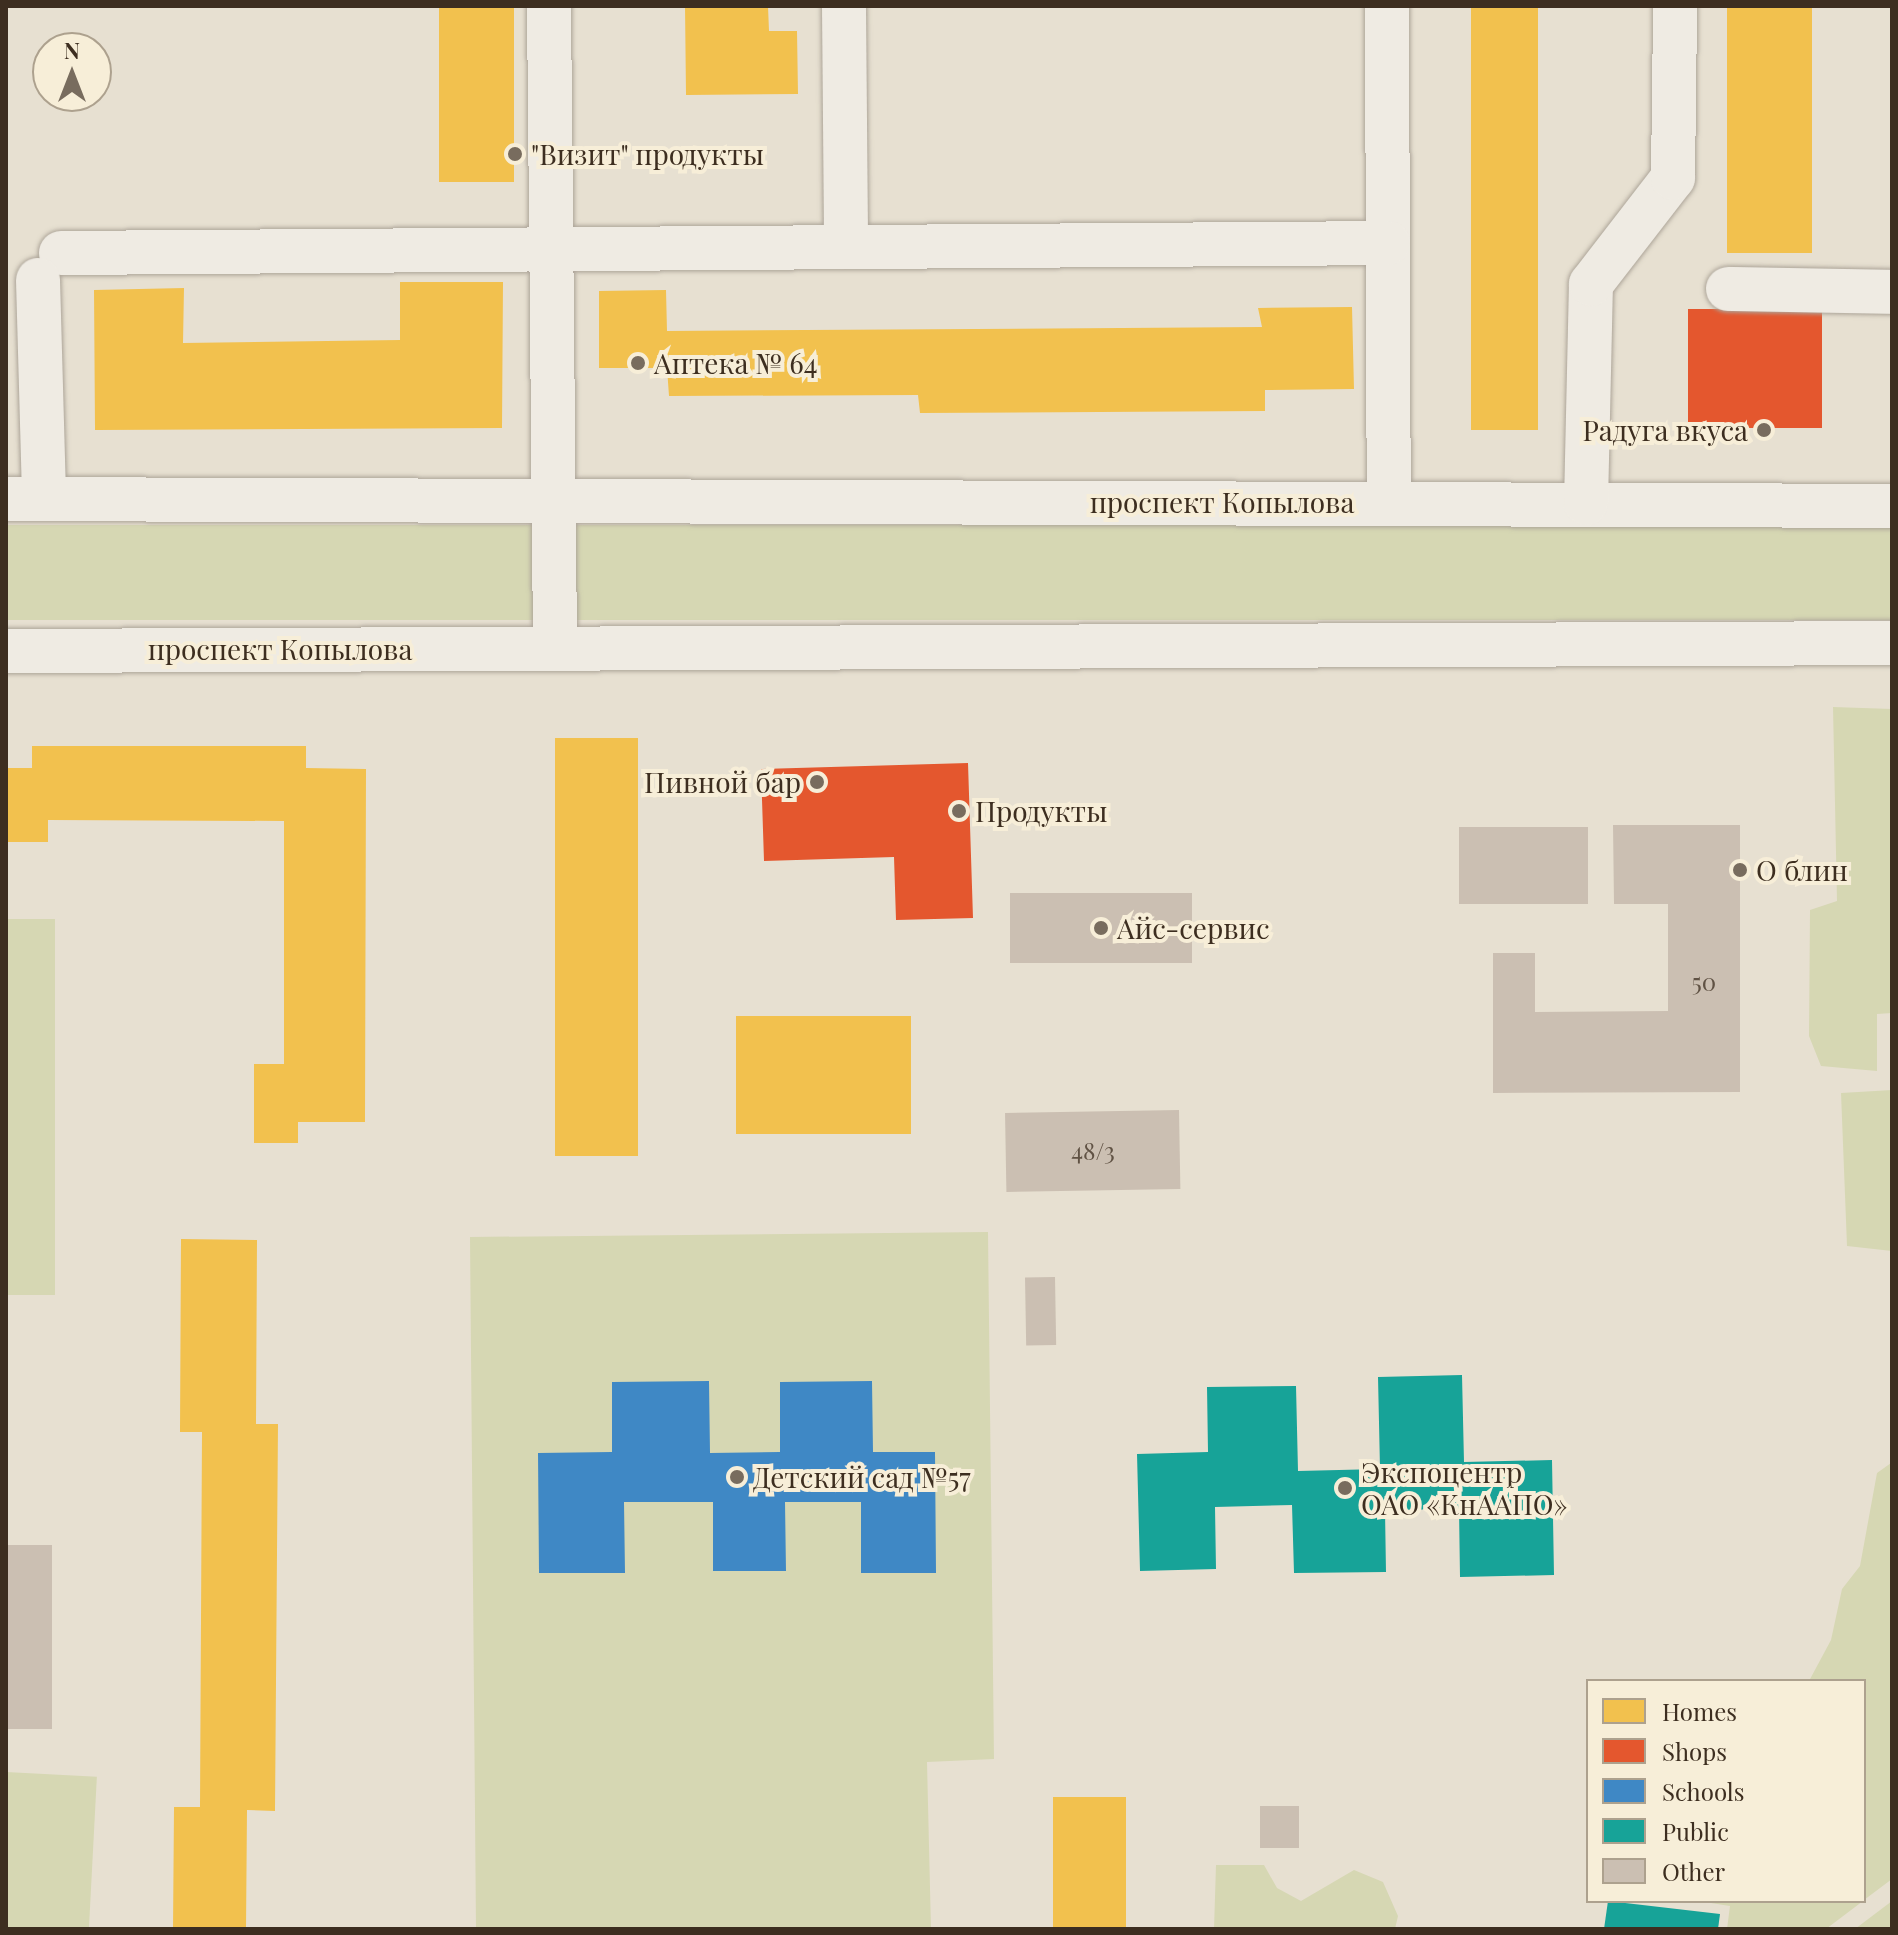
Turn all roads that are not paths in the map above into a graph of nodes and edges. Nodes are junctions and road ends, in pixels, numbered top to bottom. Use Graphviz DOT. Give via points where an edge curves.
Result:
graph roads {
  1 [pos="549,6"];
  2 [pos="844,6"];
  3 [pos="1387,6"];
  4 [pos="1675,6"];
  5 [pos="1388,243"];
  6 [pos="846,247"];
  7 [pos="550,249"];
  8 [pos="1728,289"];
  9 [pos="1892,292"];
  10 [pos="25,499"];
  11 [pos="552,501"];
  12 [pos="1389,503"];
  13 [pos="1586,503"];
  14 [pos="1892,506"];
  15 [pos="1892,643"];
  16 [pos="555,647"];
  17 [pos="6,651"];
  1 -- 7 [label="street"];
  2 -- 6 [label="street"];
  3 -- 5 [label="street"];
  4 -- 13 [label="street" via="1673,178 1591,284"];
  5 -- 6 [label="street"];
  5 -- 12 [label="street"];
  6 -- 7 [label="street"];
  7 -- 10 [label="street" via="49,266"];
  7 -- 11 [label="street"];
  8 -- 9 [label="street"];
  10 -- 11 [label="street, проспект Копылова"];
  11 -- 12 [label="street, проспект Копылова"];
  11 -- 16 [label="street"];
  12 -- 13 [label="street, проспект Копылова"];
  13 -- 14 [label="street, проспект Копылова"];
  15 -- 16 [label="street, проспект Копылова"];
  16 -- 17 [label="street, проспект Копылова"];
}
